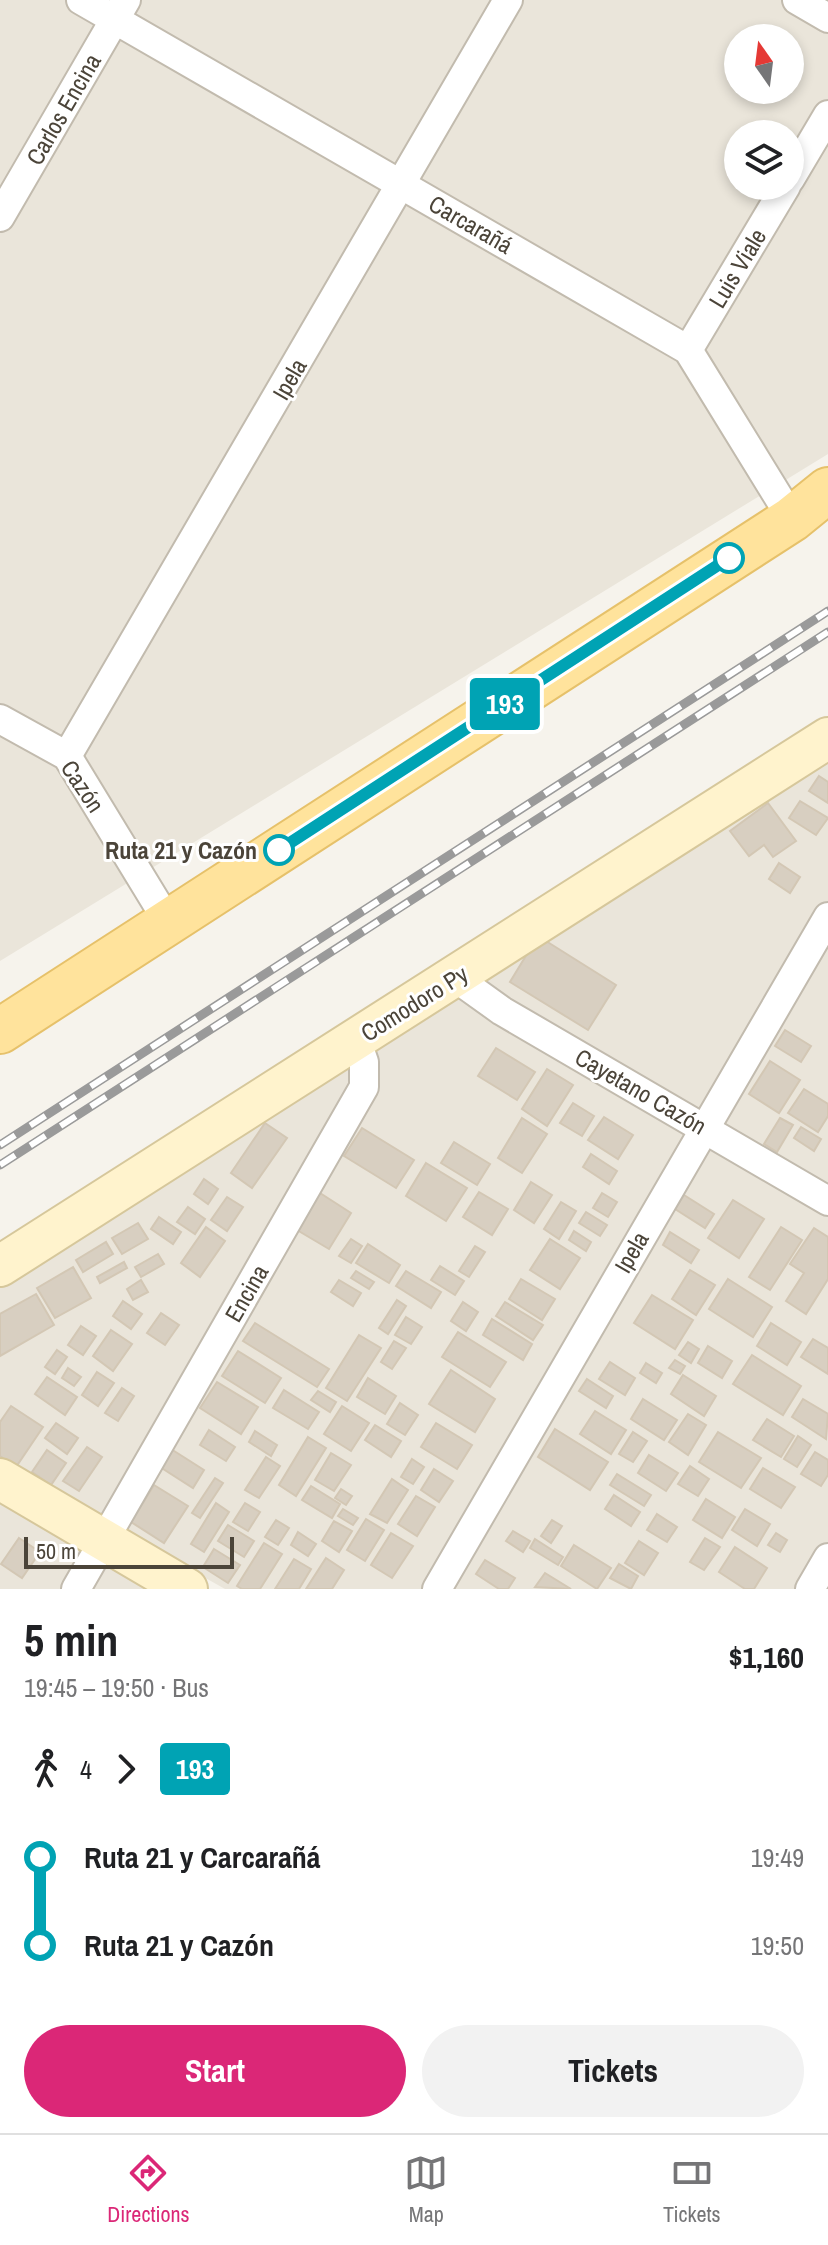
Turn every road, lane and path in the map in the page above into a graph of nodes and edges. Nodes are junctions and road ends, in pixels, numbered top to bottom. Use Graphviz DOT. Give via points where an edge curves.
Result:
graph roads {
  1 [pos="81,0"];
  2 [pos="508,0"];
  3 [pos="797,0"];
  4 [pos="120,10"];
  5 [pos="828,18"];
  6 [pos="828,115"];
  7 [pos="804,155"];
  8 [pos="403,184"];
  9 [pos="778,200"];
  10 [pos="0,217"];
  11 [pos="688,350"];
  12 [pos="828,490"];
  13 [pos="810,510"];
  14 [pos="0,719"];
  15 [pos="828,738"];
  16 [pos="67,756"];
  17 [pos="828,917"];
  18 [pos="167,920"];
  19 [pos="456,978"];
  20 [pos="0,1031"];
  21 [pos="356,1039"];
  22 [pos="703,1127"];
  23 [pos="828,1201"];
  24 [pos="0,1266"];
  25 [pos="0,1479"];
  26 [pos="104,1542"];
  27 [pos="828,1558"];
  28 [pos="76,1589"];
  29 [pos="187,1589"];
  30 [pos="437,1589"];
  31 [pos="810,1589"];
  1 -- 4 [label="street, Carcarañá"];
  2 -- 8 [label="street, Ipela"];
  3 -- 5 [label="street"];
  4 -- 8 [label="street, Carcarañá"];
  4 -- 10 [label="street, Carlos Encina"];
  6 -- 7 [label="street"];
  8 -- 11 [label="street, Carcarañá"];
  8 -- 16 [label="street, Ipela"];
  9 -- 11 [label="street, Luis Viale"];
  11 -- 13 [label="street, Carcarañá"];
  12 -- 13 [label="main road"];
  13 -- 18 [label="main road"];
  14 -- 16 [label="street, Cazón"];
  15 -- 19 [label="street, Comodoro Py"];
  16 -- 18 [label="street, Cazón"];
  17 -- 22 [label="street, Ipela"];
  18 -- 20 [label="main road"];
  19 -- 21 [label="street, Comodoro Py"];
  19 -- 22 [label="street, Cayetano Cazón" via="502,1011"];
  21 -- 24 [label="street, Comodoro Py"];
  21 -- 26 [label="street, Encina" via="364,1062 364,1087"];
  22 -- 23 [label="street, Cayetano Cazón"];
  22 -- 30 [label="street, Ipela"];
  25 -- 26 [label="street"];
  26 -- 28 [label="street, Encina"];
  26 -- 29 [label="street"];
  27 -- 31 [label="street"];
}
